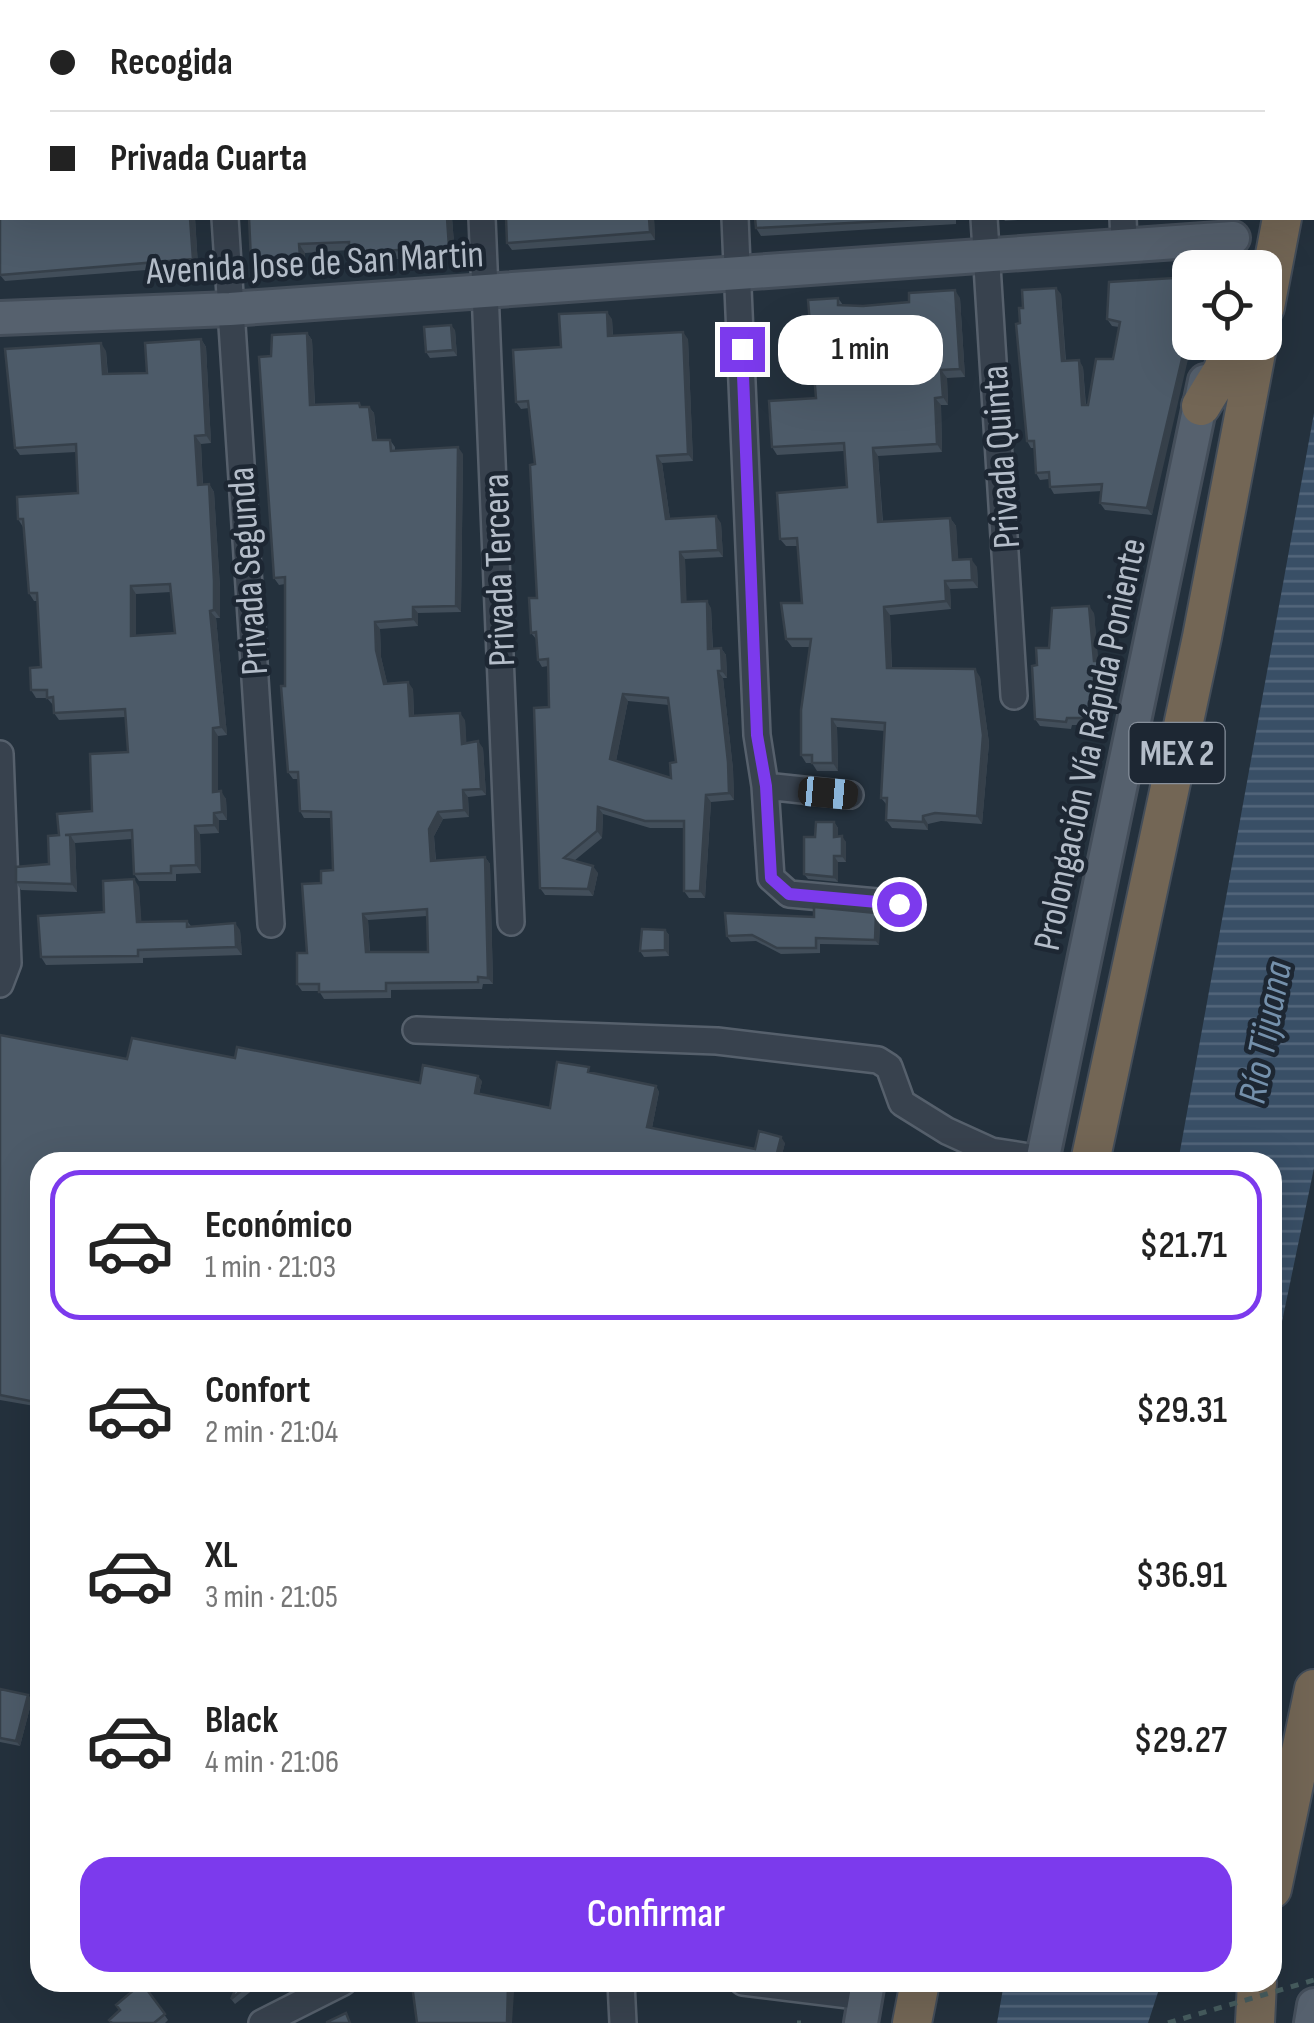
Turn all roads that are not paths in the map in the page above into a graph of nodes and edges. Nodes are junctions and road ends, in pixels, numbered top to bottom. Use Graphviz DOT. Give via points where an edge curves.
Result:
graph roads {
  1 [pos="225,220"];
  2 [pos="482,220"];
  3 [pos="735,220"];
  4 [pos="984,220"];
  5 [pos="1282,220"];
  6 [pos="1124,230"];
  7 [pos="1242,242"];
  8 [pos="1276,250"];
  9 [pos="987,254"];
  10 [pos="738,272"];
  11 [pos="488,292"];
  12 [pos="230,309"];
  13 [pos="0,318"];
  14 [pos="1210,360"];
  15 [pos="1226,360"];
  16 [pos="1255,360"];
  17 [pos="1201,406"];
  18 [pos="1014,696"];
  19 [pos="0,754"];
  20 [pos="766,786"];
  21 [pos="850,794"];
  22 [pos="899,904"];
  23 [pos="511,922"];
  24 [pos="271,924"];
  25 [pos="4,973"];
  26 [pos="416,1030"];
  27 [pos="1000,1152"];
  28 [pos="1044,1152"];
  29 [pos="1092,1152"];
  30 [pos="1314,1689"];
  31 [pos="1282,1841"];
  32 [pos="323,1992"];
  33 [pos="621,1992"];
  34 [pos="807,1992"];
  35 [pos="918,1992"];
  36 [pos="1257,1992"];
  37 [pos="865,2001"];
  38 [pos="1314,2005"];
  39 [pos="262,2023"];
  40 [pos="623,2023"];
  41 [pos="912,2023"];
  42 [pos="1255,2023"];
  43 [pos="1311,2023"];
  1 -- 12 [label="street, Privada Segunda"];
  2 -- 11 [label="street, Privada Tercera"];
  3 -- 10 [label="street"];
  4 -- 9 [label="street, Privada Quinta"];
  5 -- 8 [label="highway"];
  6 -- 7 [label="main road, Avenida Jose de San Martin"];
  6 -- 9 [label="main road, Avenida Jose de San Martin"];
  9 -- 10 [label="main road, Avenida Jose de San Martin"];
  9 -- 18 [label="street, Privada Quinta"];
  10 -- 11 [label="main road, Avenida Jose de San Martin"];
  10 -- 20 [label="street" via="757,735"];
  11 -- 12 [label="main road, Avenida Jose de San Martin"];
  11 -- 23 [label="street, Privada Tercera"];
  12 -- 13 [label="main road, Avenida Jose de San Martin"];
  12 -- 24 [label="street, Privada Segunda"];
  14 -- 17 [label="main road, Prolongación Vía Rápida Poniente"];
  15 -- 17 [label="highway"];
  16 -- 29 [label="highway, MEX 2"];
  17 -- 28 [label="main road, Prolongación Vía Rápida Poniente"];
  19 -- 25 [label="street"];
  20 -- 21 [label="street"];
  20 -- 22 [label="street" via="771,878 778,888"];
  26 -- 27 [label="street" via="717,1041 878,1060 889,1067 902,1103"];
  30 -- 31 [label="highway"];
  32 -- 39 [label="street"];
  33 -- 40 [label="street"];
  34 -- 37 [label="street"];
  35 -- 41 [label="highway"];
  36 -- 42 [label="highway"];
  38 -- 43 [label="main road"];
}
